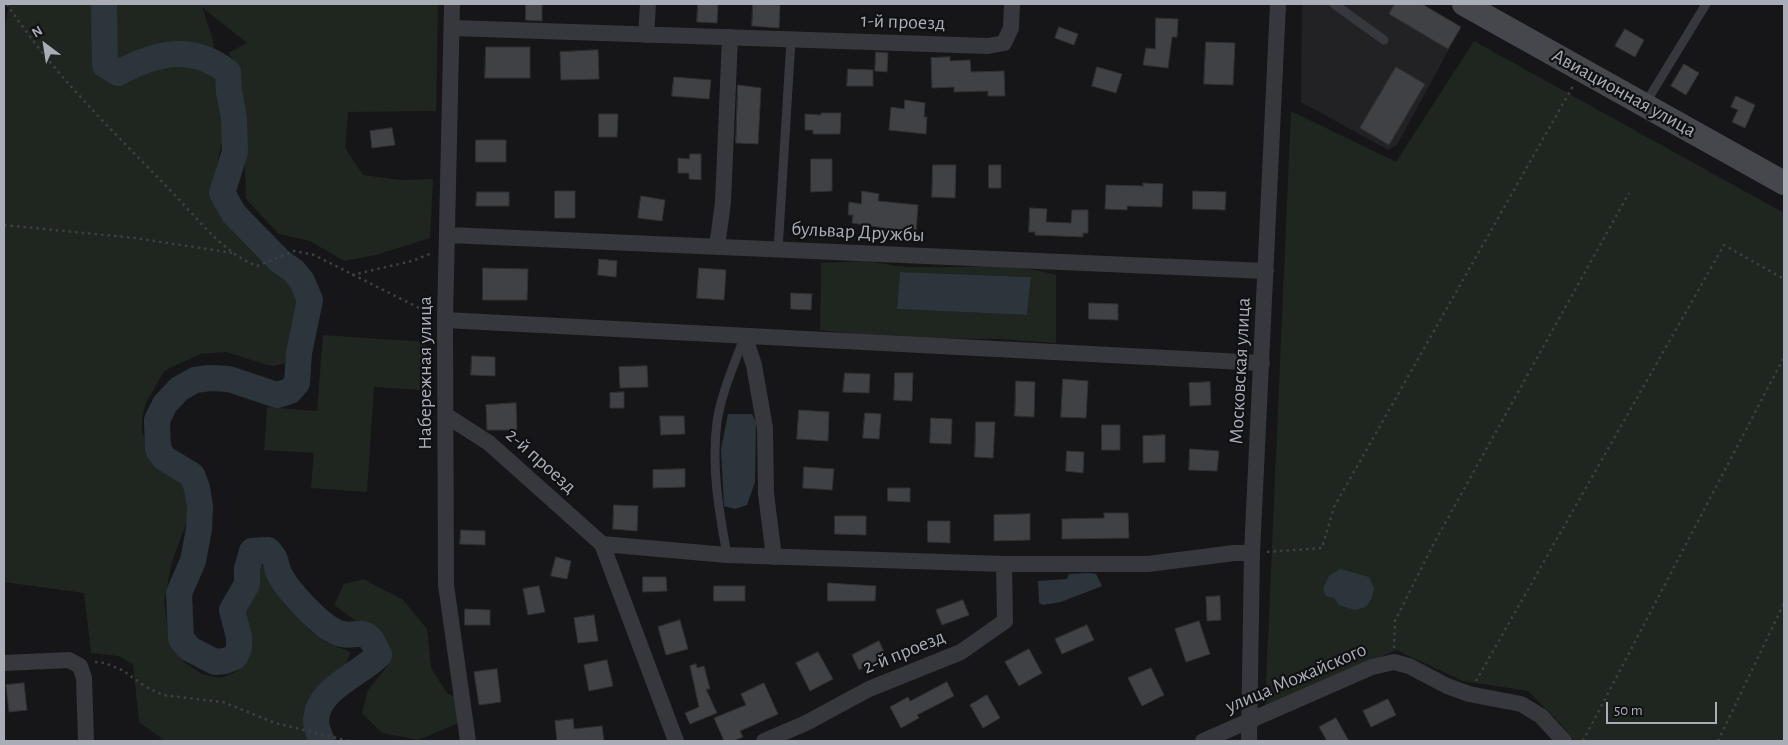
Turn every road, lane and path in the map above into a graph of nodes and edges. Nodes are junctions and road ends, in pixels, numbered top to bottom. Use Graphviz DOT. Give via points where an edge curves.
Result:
graph roads {
  1 [pos="7,4"];
  2 [pos="452,4"];
  3 [pos="648,4"];
  4 [pos="1012,4"];
  5 [pos="1278,4"];
  6 [pos="1334,4"];
  7 [pos="1464,4"];
  8 [pos="1706,4"];
  9 [pos="453,28"];
  10 [pos="646,35"];
  11 [pos="730,37"];
  12 [pos="791,40"];
  13 [pos="1384,40"];
  14 [pos="1583,70"];
  15 [pos="1645,104"];
  16 [pos="1784,183"];
  17 [pos="1629,193"];
  18 [pos="4,225"];
  19 [pos="448,241"];
  20 [pos="717,247"];
  21 [pos="778,250"];
  22 [pos="235,253"];
  23 [pos="1266,271"];
  24 [pos="352,275"];
  25 [pos="1784,280"];
  26 [pos="445,320"];
  27 [pos="745,338"];
  28 [pos="1784,357"];
  29 [pos="1262,363"];
  30 [pos="447,416"];
  31 [pos="602,544"];
  32 [pos="1252,554"];
  33 [pos="727,555"];
  34 [pos="774,557"];
  35 [pos="1004,564"];
  36 [pos="1784,603"];
  37 [pos="1394,662"];
  38 [pos="4,663"];
  39 [pos="80,666"];
  40 [pos="1469,694"];
  41 [pos="1250,719"];
  42 [pos="344,740"];
  43 [pos="86,741"];
  44 [pos="348,741"];
  45 [pos="468,741"];
  46 [pos="676,741"];
  47 [pos="764,741"];
  48 [pos="1203,741"];
  49 [pos="1249,741"];
  50 [pos="1564,741"];
  51 [pos="1582,741"];
  52 [pos="1718,741"];
  1 -- 22 [label="path" via="30,39 80,97"];
  2 -- 9 [label="street, Набережная улица"];
  3 -- 10 [label="street"];
  4 -- 12 [label="street, 1-й проезд" via="1011,28 1004,43 988,46"];
  5 -- 23 [label="street, Московская улица"];
  6 -- 13 [label="lane"];
  7 -- 14 [label="street, Авиационная улица"];
  8 -- 15 [label="lane"];
  9 -- 10 [label="street, 1-й проезд"];
  9 -- 19 [label="street, Набережная улица"];
  10 -- 11 [label="street, 1-й проезд"];
  11 -- 12 [label="street, 1-й проезд"];
  11 -- 20 [label="street" via="723,202"];
  12 -- 21 [label="lane"];
  14 -- 15 [label="street, Авиационная улица"];
  14 -- 32 [label="path" via="1334,507 1322,548"];
  15 -- 16 [label="street, Авиационная улица"];
  17 -- 37 [label="path" via="1434,543 1395,621"];
  18 -- 22 [label="path" via="143,239"];
  19 -- 20 [label="street, бульвар Дружбы"];
  19 -- 24 [label="path" via="412,261"];
  19 -- 26 [label="street, Набережная улица"];
  20 -- 21 [label="street, бульвар Дружбы"];
  21 -- 23 [label="street, бульвар Дружбы"];
  22 -- 24 [label="path" via="258,266 294,251 314,255"];
  23 -- 29 [label="street, Московская улица"];
  24 -- 26 [label="path"];
  25 -- 40 [label="path" via="1724,245"];
  26 -- 27 [label="street"];
  26 -- 30 [label="street, Набережная улица"];
  27 -- 29 [label="street"];
  27 -- 33 [label="lane" via="726,387 717,422 715,486"];
  27 -- 34 [label="street" via="754,365 765,428 766,494"];
  28 -- 51 [label="path"];
  29 -- 32 [label="street, Московская улица"];
  30 -- 31 [label="street, 2-й проезд" via="489,443"];
  30 -- 45 [label="street, Набережная улица" via="446,585"];
  31 -- 33 [label="street"];
  31 -- 46 [label="street, 2-й проезд"];
  32 -- 35 [label="street" via="1234,553 1148,564"];
  32 -- 41 [label="street, Московская улица"];
  33 -- 34 [label="street"];
  34 -- 35 [label="street"];
  35 -- 47 [label="street, 2-й проезд" via="1005,621 961,652 869,689 806,723"];
  36 -- 52 [label="path"];
  37 -- 40 [label="street, улица Можайского"];
  37 -- 41 [label="street, улица Можайского" via="1372,667"];
  38 -- 39 [label="street" via="69,660"];
  39 -- 42 [label="path" via="90,662 105,663 163,695 223,702 275,723"];
  39 -- 43 [label="street" via="84,678"];
  40 -- 50 [label="street, улица Можайского" via="1521,704 1541,716"];
  41 -- 48 [label="street, улица Можайского"];
  41 -- 49 [label="street, Московская улица"];
  42 -- 44 [label="path"];
}
